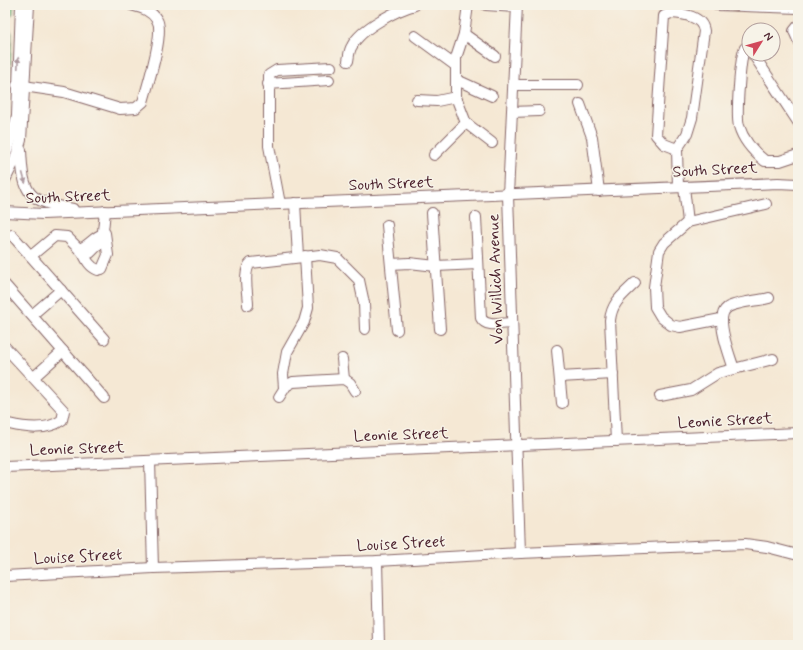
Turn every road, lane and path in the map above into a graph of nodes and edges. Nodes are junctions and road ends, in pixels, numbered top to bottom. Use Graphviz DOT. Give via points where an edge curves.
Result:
graph roads {
  1 [pos="21,5"];
  2 [pos="29,5"];
  3 [pos="131,5"];
  4 [pos="415,5"];
  5 [pos="468,5"];
  6 [pos="486,5"];
  7 [pos="718,5"];
  8 [pos="723,5"];
  9 [pos="517,6"];
  10 [pos="798,8"];
  11 [pos="798,26"];
  12 [pos="464,34"];
  13 [pos="415,36"];
  14 [pos="798,40"];
  15 [pos="495,56"];
  16 [pos="348,61"];
  17 [pos="742,62"];
  18 [pos="758,62"];
  19 [pos="456,66"];
  20 [pos="331,67"];
  21 [pos="329,80"];
  22 [pos="457,80"];
  23 [pos="268,84"];
  24 [pos="21,85"];
  25 [pos="514,85"];
  26 [pos="578,85"];
  27 [pos="492,96"];
  28 [pos="456,97"];
  29 [pos="417,100"];
  30 [pos="580,104"];
  31 [pos="539,110"];
  32 [pos="512,112"];
  33 [pos="798,122"];
  34 [pos="466,123"];
  35 [pos="21,140"];
  36 [pos="492,143"];
  37 [pos="677,149"];
  38 [pos="434,155"];
  39 [pos="798,155"];
  40 [pos="5,156"];
  41 [pos="798,179"];
  42 [pos="5,180"];
  43 [pos="778,183"];
  44 [pos="798,184"];
  45 [pos="681,187"];
  46 [pos="598,190"];
  47 [pos="508,195"];
  48 [pos="295,203"];
  49 [pos="280,204"];
  50 [pos="766,204"];
  51 [pos="105,211"];
  52 [pos="5,212"];
  53 [pos="91,212"];
  54 [pos="432,213"];
  55 [pos="476,217"];
  56 [pos="688,222"];
  57 [pos="387,225"];
  58 [pos="103,230"];
  59 [pos="12,235"];
  60 [pos="81,251"];
  61 [pos="31,256"];
  62 [pos="302,257"];
  63 [pos="391,264"];
  64 [pos="478,264"];
  65 [pos="436,266"];
  66 [pos="635,283"];
  67 [pos="5,285"];
  68 [pos="62,290"];
  69 [pos="769,298"];
  70 [pos="248,304"];
  71 [pos="32,315"];
  72 [pos="721,319"];
  73 [pos="512,323"];
  74 [pos="365,329"];
  75 [pos="440,329"];
  76 [pos="397,330"];
  77 [pos="104,339"];
  78 [pos="5,346"];
  79 [pos="558,350"];
  80 [pos="63,351"];
  81 [pos="342,359"];
  82 [pos="773,359"];
  83 [pos="734,369"];
  84 [pos="613,374"];
  85 [pos="560,377"];
  86 [pos="34,378"];
  87 [pos="344,379"];
  88 [pos="284,388"];
  89 [pos="355,391"];
  90 [pos="660,396"];
  91 [pos="278,397"];
  92 [pos="104,398"];
  93 [pos="562,403"];
  94 [pos="9,424"];
  95 [pos="798,433"];
  96 [pos="616,441"];
  97 [pos="516,445"];
  98 [pos="150,461"];
  99 [pos="5,467"];
  100 [pos="520,553"];
  101 [pos="798,555"];
  102 [pos="377,561"];
  103 [pos="153,568"];
  104 [pos="5,576"];
  105 [pos="379,645"];
  24 -- 1 [label="street, one-way"];
  2 -- 24 [label="street"];
  3 -- 24 [label="street" via="147,9 158,21 160,34 143,102 136,108 120,109 64,92"];
  4 -- 16 [label="street" via="387,17 359,37 350,50"];
  5 -- 12 [label="street"];
  6 -- 9 [label="street"];
  7 -- 8 [label="street"];
  8 -- 10 [label="street"];
  9 -- 25 [label="street, Von Willich Avenue"];
  11 -- 14 [label="street" via="794,31"];
  12 -- 15 [label="street"];
  12 -- 19 [label="street"];
  13 -- 19 [label="street"];
  17 -- 39 [label="street" via="738,115 742,133 765,161 780,161"];
  18 -- 33 [label="street"];
  19 -- 22 [label="street"];
  20 -- 23 [label="street" via="277,70 271,72"];
  21 -- 23 [label="street"];
  22 -- 27 [label="street"];
  22 -- 28 [label="street"];
  23 -- 49 [label="street" via="269,146"];
  24 -- 35 [label="street"];
  24 -- 40 [label="street" via="16,124"];
  25 -- 26 [label="street"];
  25 -- 32 [label="street, Von Willich Avenue"];
  28 -- 29 [label="street" via="437,101"];
  28 -- 34 [label="street"];
  30 -- 46 [label="street" via="592,137"];
  31 -- 32 [label="street"];
  32 -- 47 [label="street, Von Willich Avenue"];
  34 -- 36 [label="street"];
  34 -- 38 [label="street"];
  35 -- 42 [label="street"];
  35 -- 53 [label="street, one-way" via="24,181 32,195 46,204"];
  37 -- 37 [label="street" via="687,134 692,118 704,31 696,18 671,12 664,16 656,135 664,144"];
  37 -- 45 [label="street"];
  41 -- 43 [label="street, South Street"];
  43 -- 44 [label="street, South Street"];
  43 -- 45 [label="street, South Street"];
  45 -- 46 [label="street, South Street"];
  45 -- 56 [label="street"];
  46 -- 47 [label="street, South Street"];
  47 -- 48 [label="street, South Street"];
  47 -- 73 [label="street, Von Willich Avenue"];
  48 -- 49 [label="street, South Street"];
  48 -- 62 [label="street"];
  49 -- 51 [label="street, South Street"];
  50 -- 56 [label="street"];
  51 -- 53 [label="street, South Street"];
  51 -- 58 [label="street"];
  52 -- 53 [label="street, South Street"];
  54 -- 65 [label="street"];
  55 -- 64 [label="street"];
  56 -- 72 [label="street" via="664,243 659,251 654,274 655,307 661,317 676,326 687,327"];
  57 -- 63 [label="street"];
  58 -- 60 [label="street"];
  58 -- 60 [label="street" via="108,255 105,266 98,270 93,268"];
  59 -- 61 [label="street"];
  60 -- 61 [label="street" via="67,236 54,236"];
  61 -- 68 [label="street"];
  62 -- 70 [label="street" via="254,261 249,264"];
  62 -- 74 [label="street" via="326,255 337,258 355,275 363,294"];
  62 -- 88 [label="street" via="308,308 304,322 287,352 283,374"];
  63 -- 65 [label="street"];
  63 -- 76 [label="street"];
  64 -- 65 [label="street"];
  64 -- 73 [label="street" via="482,320 487,324"];
  65 -- 75 [label="street"];
  66 -- 84 [label="street" via="611,310"];
  67 -- 71 [label="street"];
  68 -- 71 [label="street"];
  68 -- 77 [label="street"];
  69 -- 72 [label="street" via="731,306 723,312"];
  71 -- 80 [label="street"];
  72 -- 83 [label="street"];
  73 -- 97 [label="street, Von Willich Avenue"];
  78 -- 86 [label="street"];
  79 -- 85 [label="street"];
  80 -- 86 [label="street"];
  80 -- 92 [label="street"];
  81 -- 87 [label="street"];
  82 -- 83 [label="street"];
  83 -- 90 [label="street" via="718,373 691,390"];
  84 -- 85 [label="street"];
  84 -- 96 [label="street"];
  85 -- 93 [label="street"];
  86 -- 94 [label="street" via="64,412 64,416 59,422 41,427"];
  87 -- 88 [label="street" via="293,382"];
  87 -- 89 [label="street"];
  88 -- 91 [label="street"];
  95 -- 96 [label="street, Leonie Street"];
  96 -- 97 [label="street, Leonie Street"];
  97 -- 98 [label="street, Leonie Street"];
  97 -- 100 [label="street, Von Willich Avenue"];
  98 -- 99 [label="street, Leonie Street"];
  98 -- 103 [label="street"];
  100 -- 101 [label="street, Louise Street" via="745,544"];
  100 -- 102 [label="street, Louise Street"];
  102 -- 103 [label="street, Louise Street"];
  102 -- 105 [label="street"];
  103 -- 104 [label="street, Louise Street"];
}
